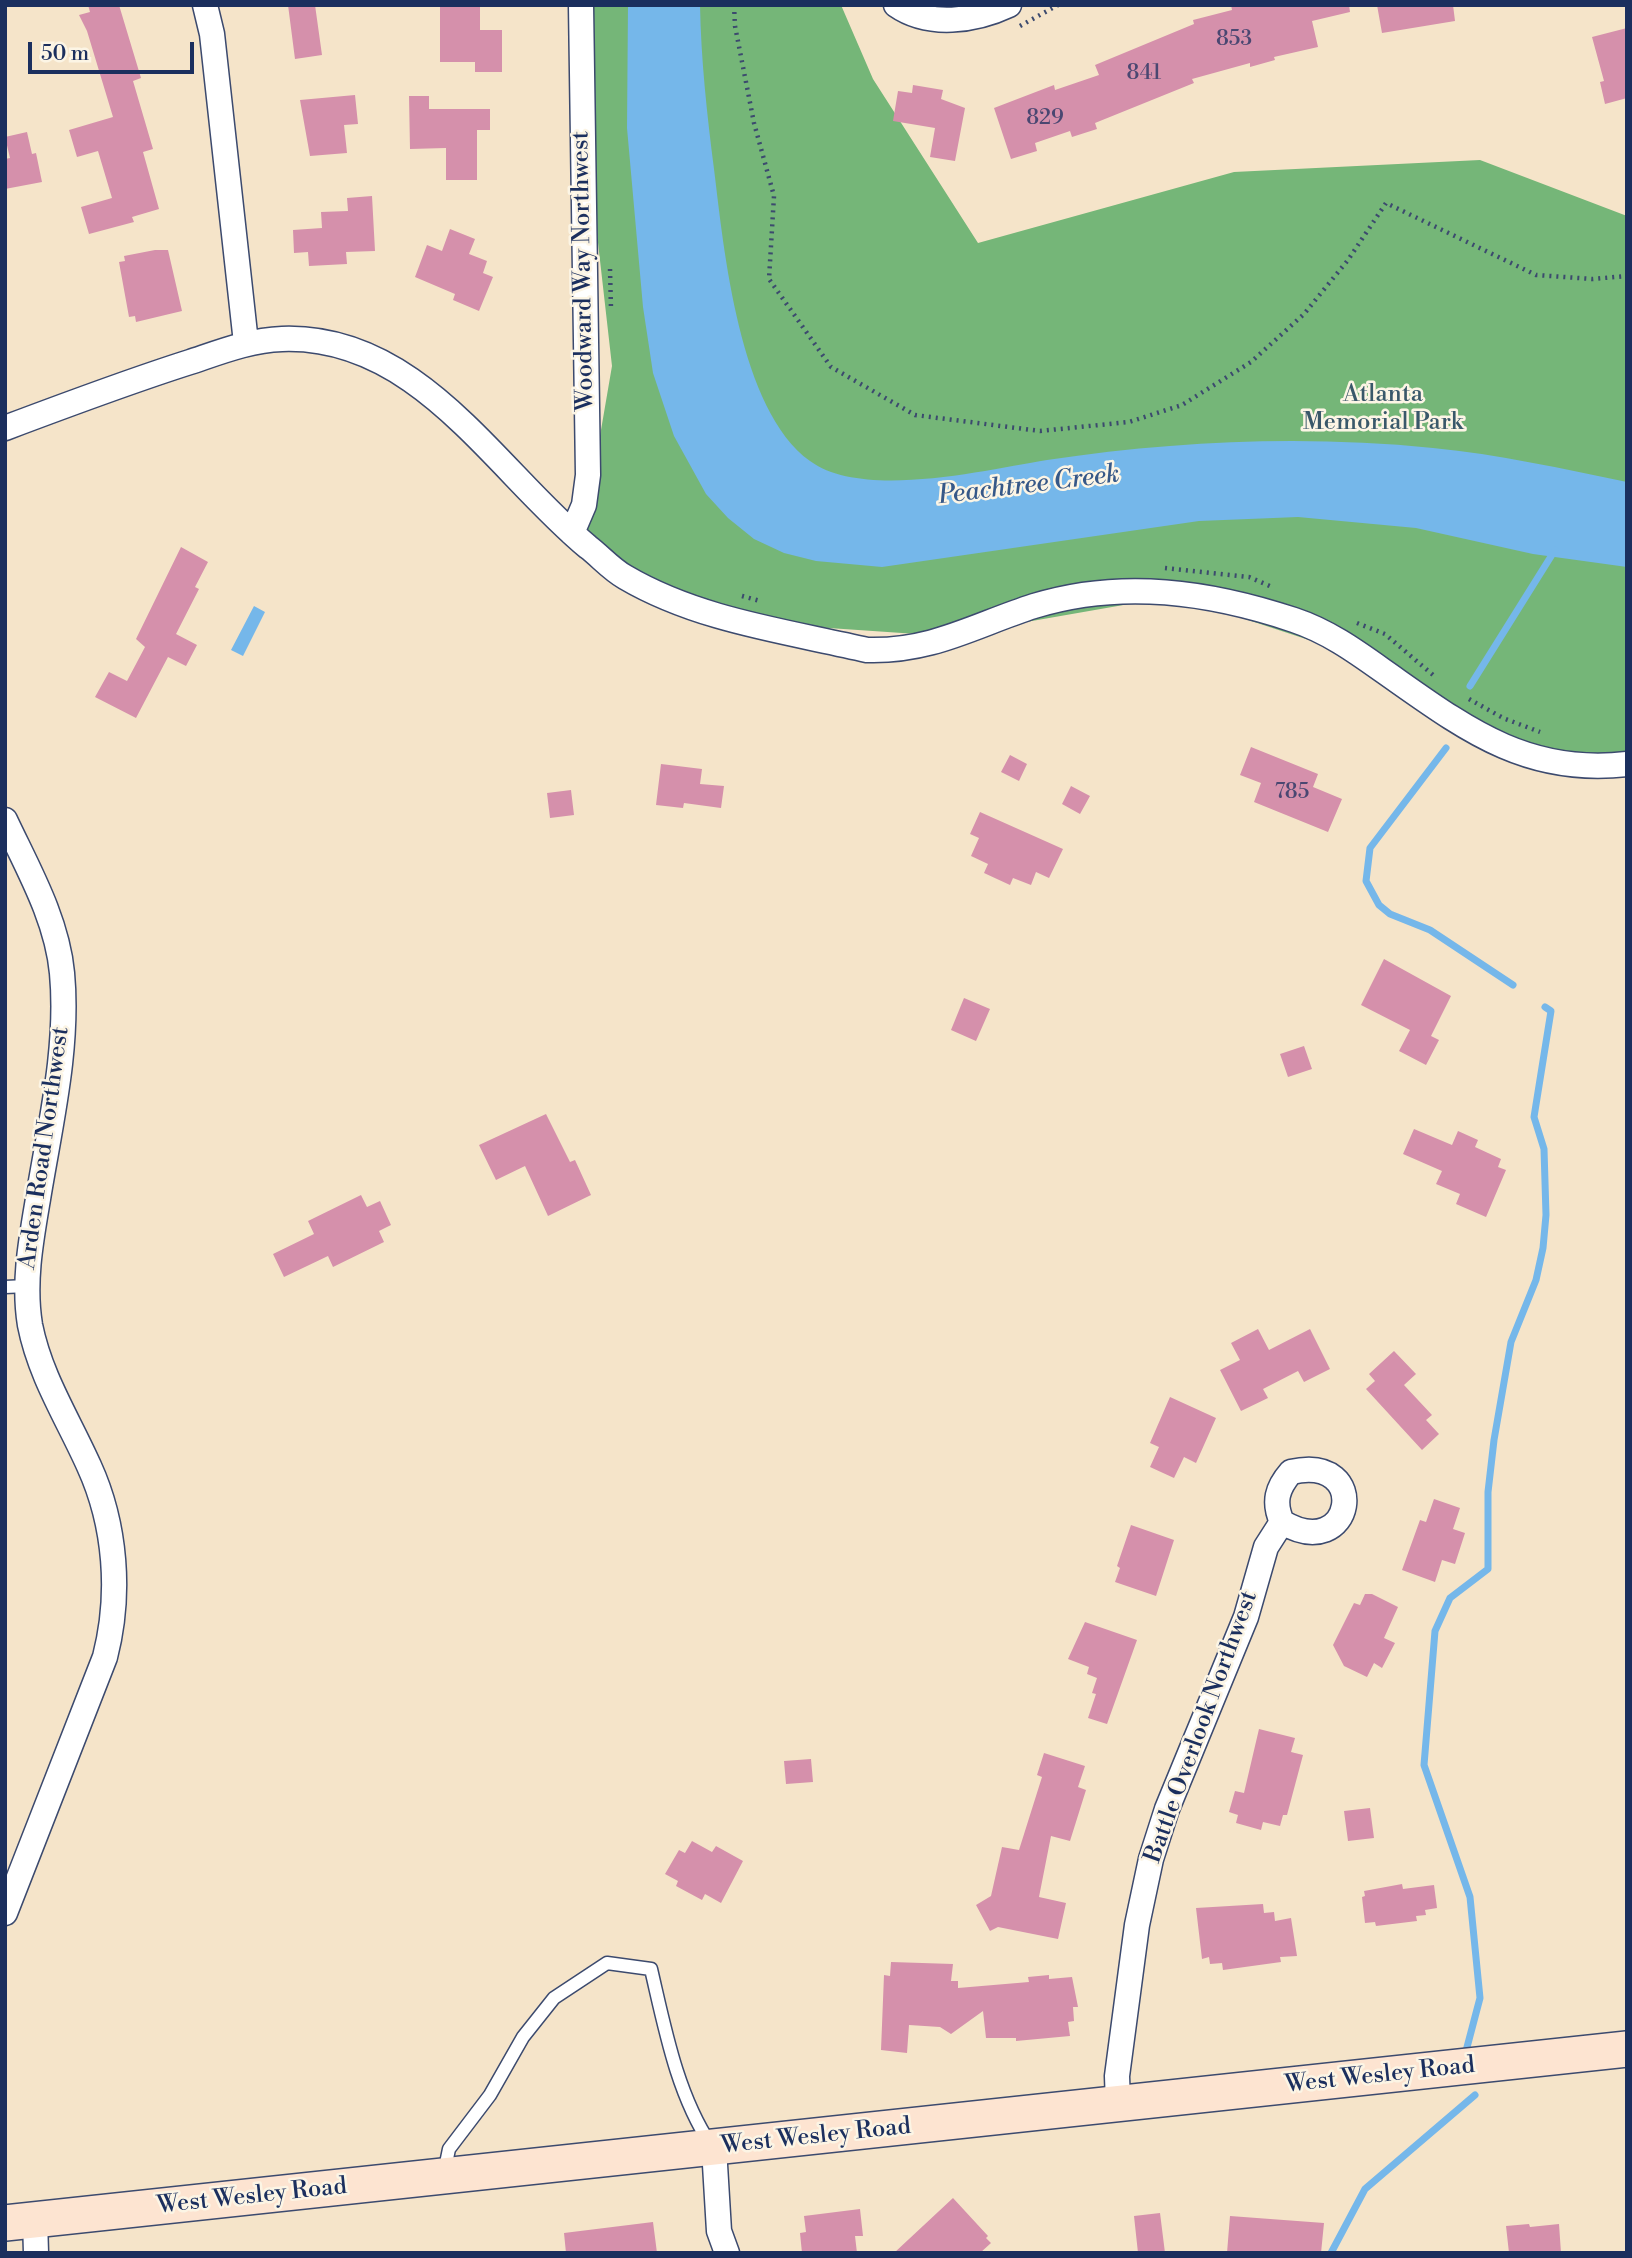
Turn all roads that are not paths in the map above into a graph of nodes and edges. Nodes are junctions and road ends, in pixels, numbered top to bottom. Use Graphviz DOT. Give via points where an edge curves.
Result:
graph roads {
  1 [pos="205,5"];
  2 [pos="581,5"];
  3 [pos="896,5"];
  4 [pos="1009,5"];
  5 [pos="246,343"];
  6 [pos="5,428"];
  7 [pos="572,533"];
  8 [pos="1627,764"];
  9 [pos="5,820"];
  10 [pos="16,1287"];
  11 [pos="1282,1522"];
  12 [pos="5,1913"];
  13 [pos="1627,2049"];
  14 [pos="1118,2104"];
  15 [pos="714,2148"];
  16 [pos="443,2177"];
  17 [pos="25,2232"];
  18 [pos="727,2253"];
  1 -- 5 [label="street"];
  2 -- 7 [label="street, Woodward Way Northwest" via="588,475 584,505"];
  3 -- 4 [label="street" via="925,19 953,20"];
  5 -- 6 [label="street"];
  5 -- 7 [label="street" via="321,341 391,365 446,408"];
  7 -- 8 [label="street" via="622,575 675,603 867,650 925,646 1035,606 1089,593 1156,590 1223,599 1322,631 1478,734 1525,756 1568,766"];
  9 -- 10 [label="street, Arden Road Northwest" via="48,915 62,973 63,1011 57,1083 30,1246"];
  10 -- 12 [label="street, Arden Road Northwest" via="44,1375 100,1493 116,1594 105,1657"];
  11 -- 14 [label="street, Battle Overlook Northwest" via="1266,1547 1246,1617 1151,1858 1120,2049"];
  13 -- 14 [label="street, West Wesley Road"];
  14 -- 15 [label="street, West Wesley Road"];
  15 -- 16 [label="street, West Wesley Road"];
  15 -- 16 [label="lane" via="699,2127 669,2048 651,1969 607,1963 554,1998 523,2037 490,2095 449,2149"];
  15 -- 18 [label="street" via="719,2231"];
  16 -- 17 [label="street, West Wesley Road"];
}
